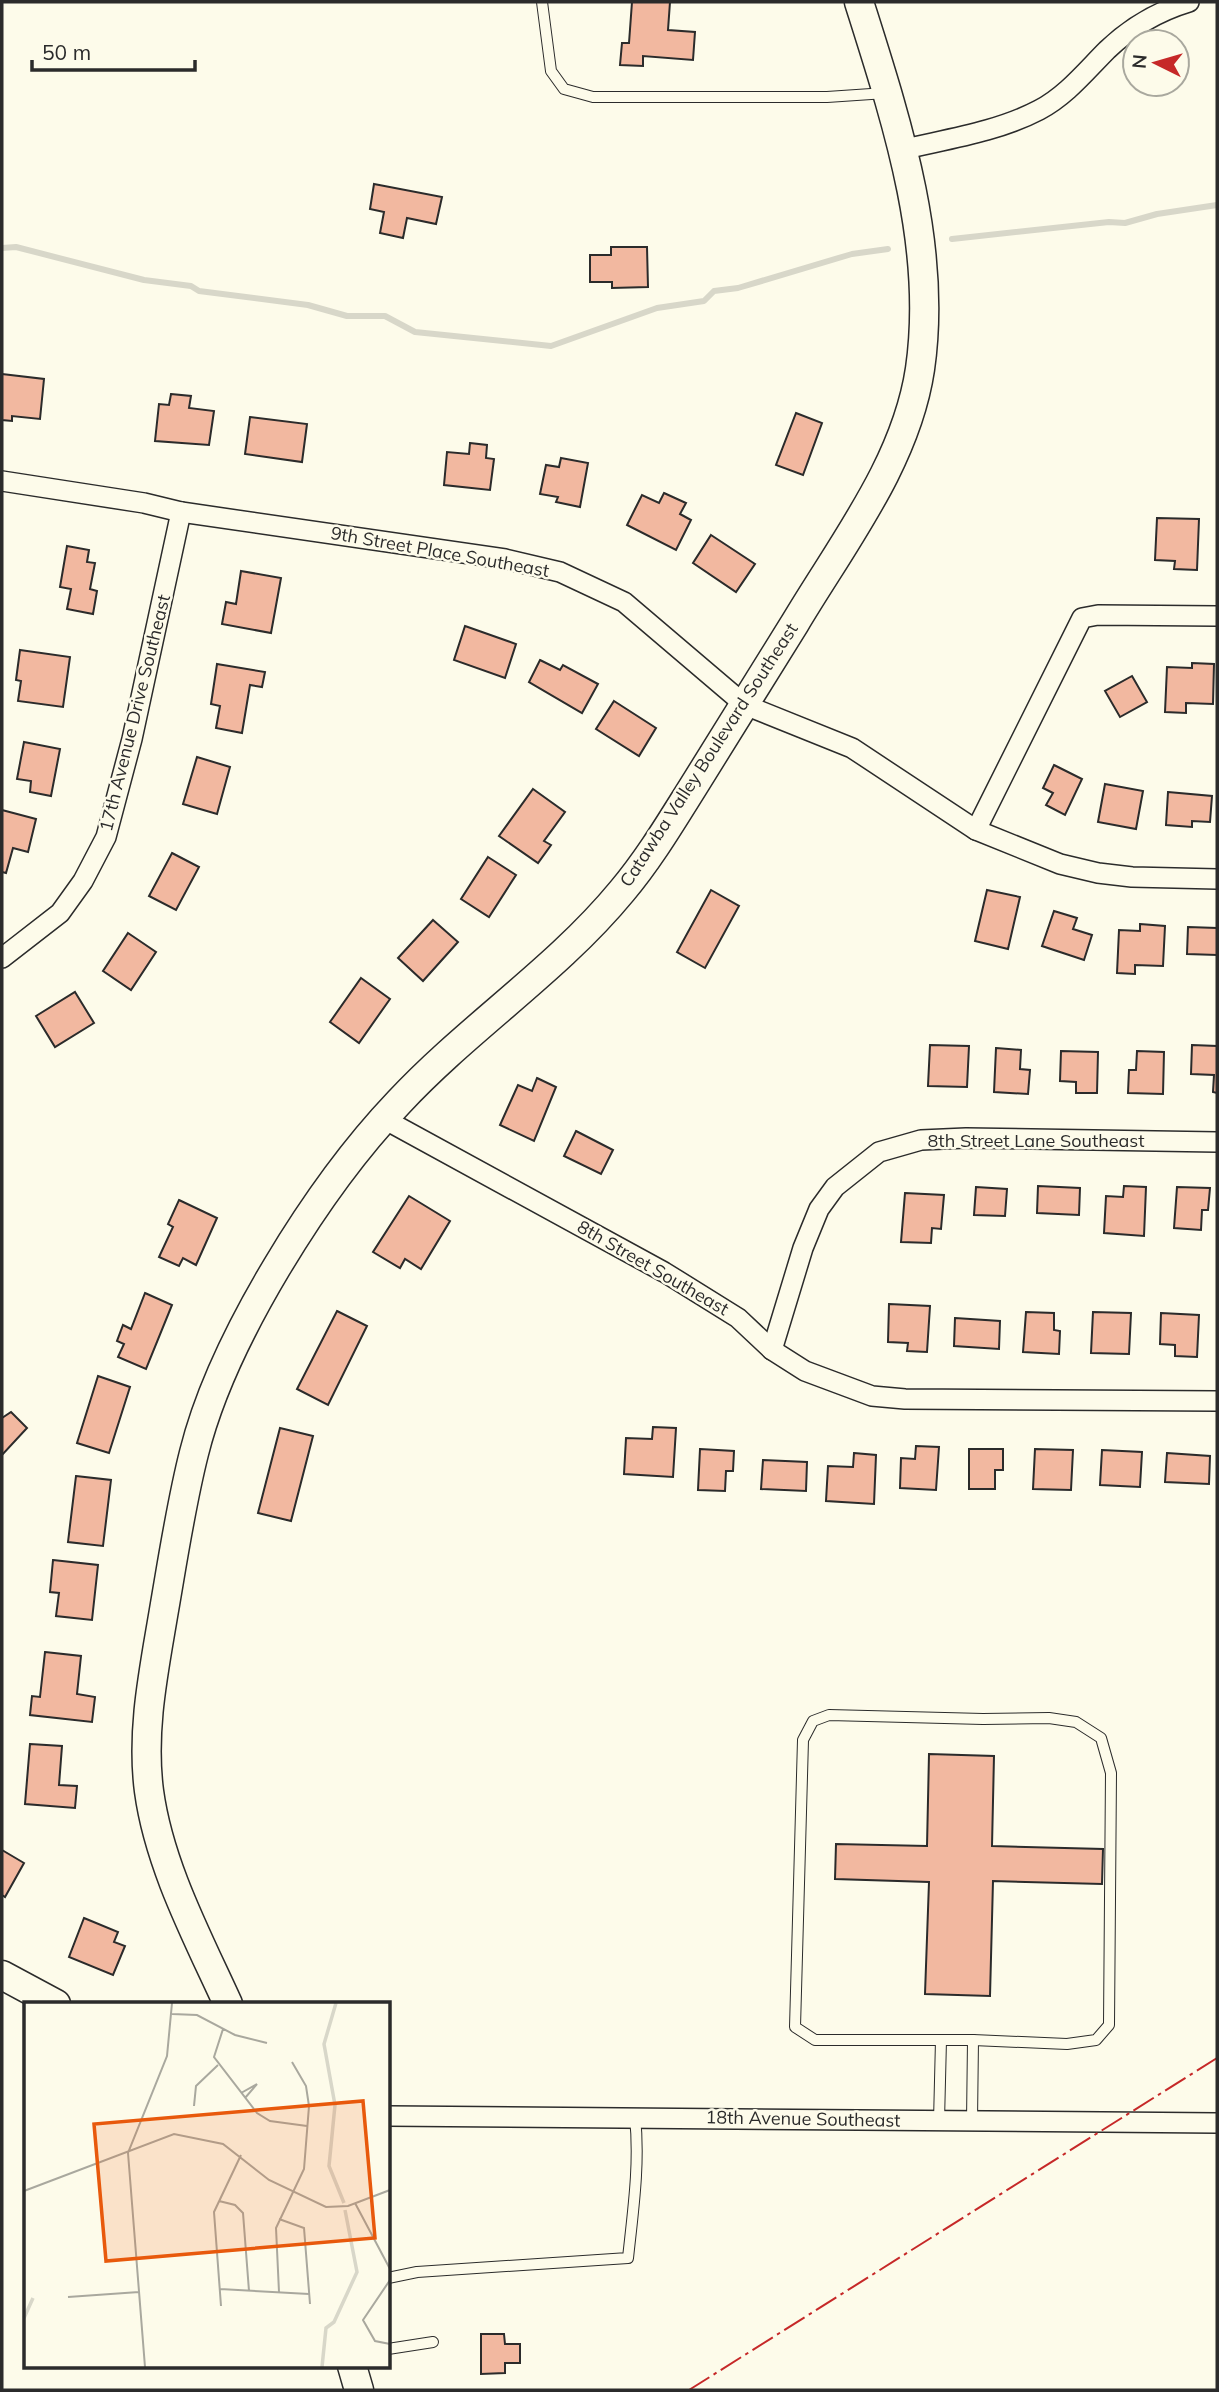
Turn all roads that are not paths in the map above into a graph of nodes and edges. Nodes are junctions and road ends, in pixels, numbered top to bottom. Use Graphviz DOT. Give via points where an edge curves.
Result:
graph roads {
  1 [pos="542,2"];
  2 [pos="859,2"];
  3 [pos="1189,2"];
  4 [pos="1161,6"];
  5 [pos="886,93"];
  6 [pos="901,150"];
  7 [pos="2,481"];
  8 [pos="181,512"];
  9 [pos="1217,616"];
  10 [pos="745,705"];
  11 [pos="976,830"];
  12 [pos="1217,879"];
  13 [pos="2,958"];
  14 [pos="384,1119"];
  15 [pos="1217,1142"];
  16 [pos="772,1350"];
  17 [pos="1217,1401"];
  18 [pos="2,1975"];
  19 [pos="53,2002"];
  20 [pos="227,2002"];
  21 [pos="941,2040"];
  22 [pos="973,2040"];
  23 [pos="390,2116"];
  24 [pos="635,2116"];
  25 [pos="939,2121"];
  26 [pos="972,2121"];
  27 [pos="1217,2123"];
  28 [pos="390,2278"];
  29 [pos="433,2342"];
  30 [pos="390,2349"];
  31 [pos="353,2368"];
  32 [pos="359,2390"];
  1 -- 5 [label="lane" via="551,71 564,89 593,97"];
  2 -- 5 [label="street, Catawba Valley Boulevard Southeast"];
  3 -- 4 [label="street"];
  4 -- 6 [label="street" via="1041,110 998,126"];
  5 -- 6 [label="street, Catawba Valley Boulevard Southeast"];
  6 -- 10 [label="street, Catawba Valley Boulevard Southeast" via="922,263 923,332 913,408 879,484"];
  7 -- 8 [label="street, 9th Street Place Southeast"];
  8 -- 10 [label="street, 9th Street Place Southeast" via="505,559 560,572 624,602"];
  8 -- 13 [label="street, 17th Avenue Drive Southeast" via="106,837 60,913"];
  9 -- 11 [label="street" via="1082,618"];
  10 -- 11 [label="street, 9th Street Place Southeast" via="852,748"];
  10 -- 14 [label="street, Catawba Valley Boulevard Southeast" via="660,839 593,925 436,1065"];
  11 -- 12 [label="street, 9th Street Place Southeast" via="1060,864 1098,873"];
  14 -- 16 [label="street, 8th Street Southeast" via="664,1272 738,1318"];
  14 -- 20 [label="street, Catawba Valley Boulevard Southeast" via="314,1212 250,1315 206,1413 175,1547 150,1695 149,1793 169,1868"];
  15 -- 16 [label="street, 8th Street Lane Southeast" via="966,1138 921,1140 878,1152 835,1187 819,1209"];
  16 -- 17 [label="street, 8th Street Southeast" via="804,1371 872,1396"];
  18 -- 19 [label="street"];
  21 -- 22 [label="lane"];
  21 -- 22 [label="lane" via="815,2040 796,2027 803,1740 813,1721 829,1715 1049,1718 1076,1722 1101,1738 1111,1773 1109,2025 1096,2040 1067,2044"];
  21 -- 25 [label="lane"];
  22 -- 26 [label="lane"];
  23 -- 24 [label="street, 18th Avenue Southeast"];
  24 -- 25 [label="street, 18th Avenue Southeast"];
  24 -- 28 [label="lane" via="628,2258"];
  25 -- 26 [label="street, 18th Avenue Southeast"];
  26 -- 27 [label="street, 18th Avenue Southeast"];
  29 -- 30 [label="lane"];
  31 -- 32 [label="street"];
}
